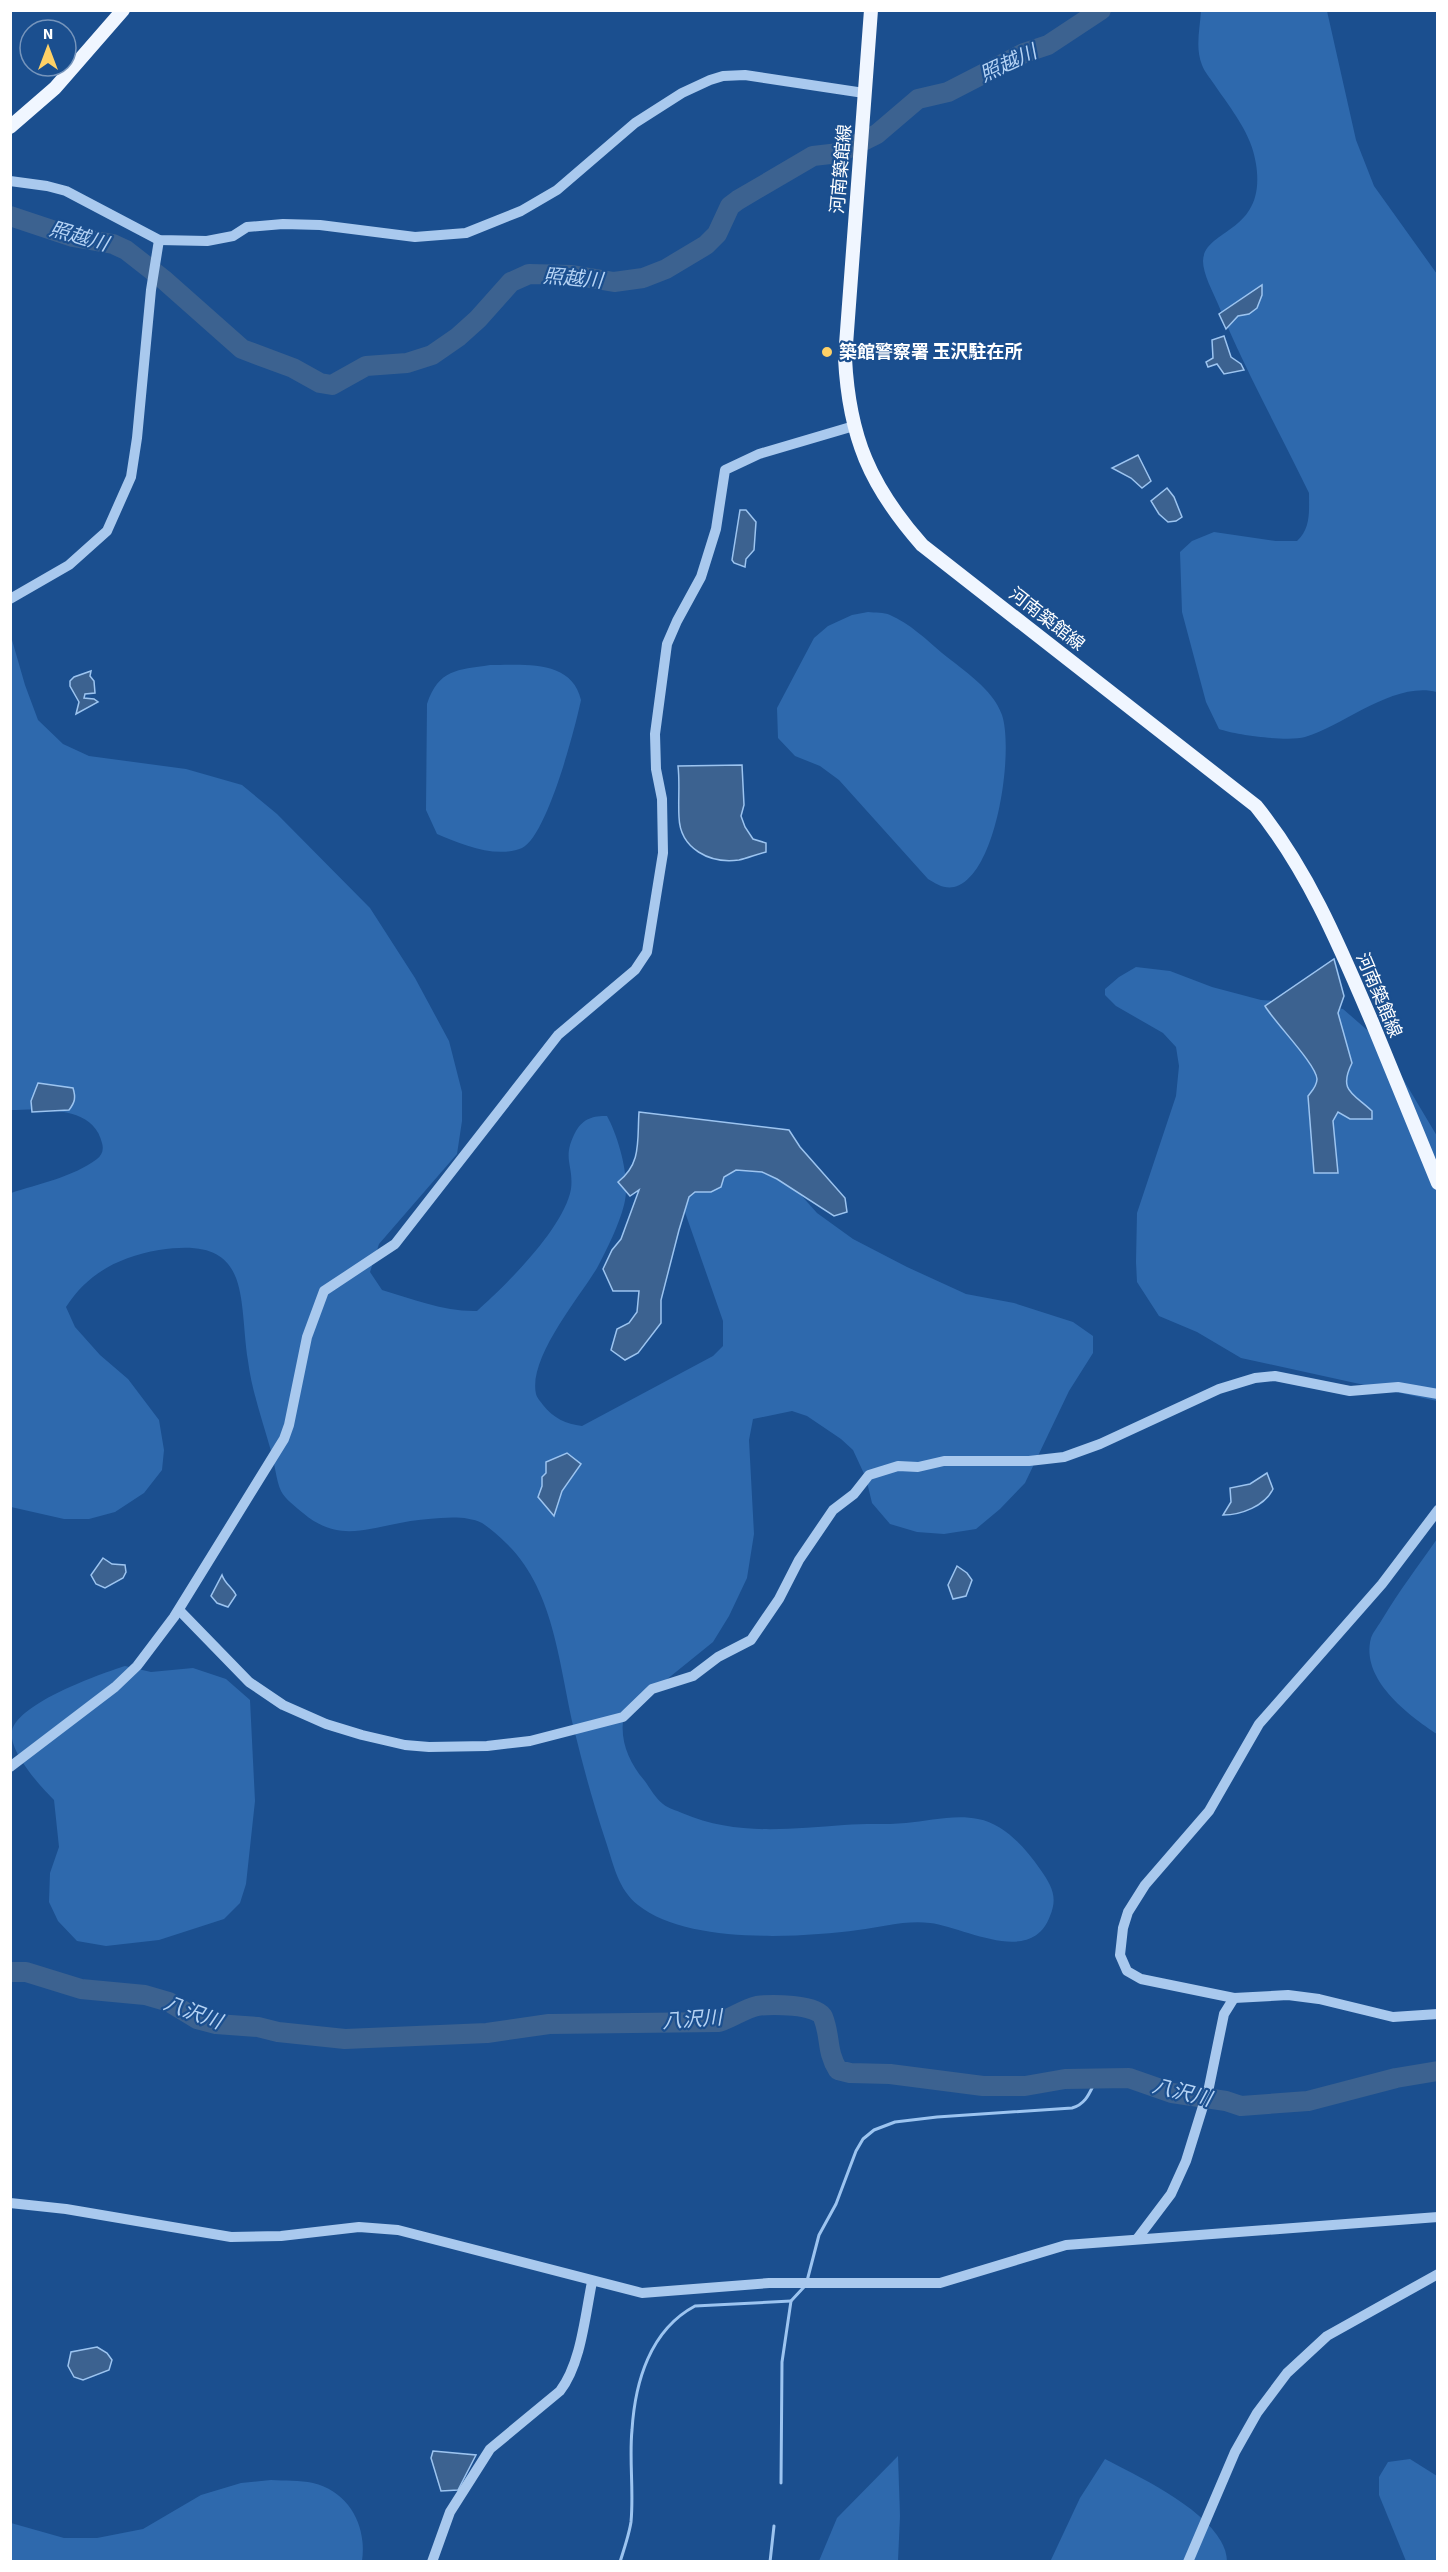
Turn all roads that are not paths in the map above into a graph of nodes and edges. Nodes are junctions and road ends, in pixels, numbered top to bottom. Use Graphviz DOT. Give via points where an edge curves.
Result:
graph roads {
  1 [pos="123,10"];
  2 [pos="871,10"];
  3 [pos="864,93"];
  4 [pos="10,127"];
  5 [pos="10,181"];
  6 [pos="159,240"];
  7 [pos="854,426"];
  8 [pos="10,599"];
  9 [pos="1437,1183"];
  10 [pos="1437,1394"];
  11 [pos="1437,1510"];
  12 [pos="179,1610"];
  13 [pos="10,1767"];
  14 [pos="1234,1998"];
  15 [pos="1437,2014"];
  16 [pos="10,2203"];
  17 [pos="1437,2217"];
  18 [pos="1137,2239"];
  19 [pos="1437,2274"];
  20 [pos="592,2282"];
  21 [pos="432,2562"];
  22 [pos="1188,2562"];
  1 -- 4 [label="main road" via="55,87"];
  2 -- 3 [label="main road, 河南築館線"];
  3 -- 6 [label="street" via="745,75 710,80 635,123 557,190 521,211 466,232 415,237 283,224 247,227 232,236 207,241"];
  3 -- 7 [label="main road, 河南築館線" via="845,358 847,396"];
  5 -- 6 [label="street" via="66,191"];
  6 -- 8 [label="street" via="130,477 107,531 69,565"];
  7 -- 9 [label="main road, 河南築館線" via="877,483 922,545 1256,806 1280,836 1302,871 1350,970"];
  7 -- 12 [label="street" via="759,454 725,471 716,529 701,577 667,644 655,734 663,853 647,952 635,970 558,1035 395,1244 324,1291 307,1337 284,1439"];
  10 -- 12 [label="street" via="1398,1387 1350,1390 1275,1376 1256,1378 1219,1389 1064,1457 944,1461 918,1467 898,1466 869,1475 854,1494 833,1510 751,1640 693,1676 652,1689 623,1717 530,1741 487,1746 405,1745 326,1724 283,1705 249,1682"];
  11 -- 14 [label="street" via="1382,1584 1259,1724 1209,1811 1145,1885 1128,1912 1120,1955 1127,1971 1141,1979"];
  12 -- 13 [label="street" via="156,1643 115,1688"];
  14 -- 15 [label="street" via="1288,1995 1393,2017"];
  14 -- 18 [label="street" via="1224,2014 1209,2087 1186,2161 1171,2194"];
  16 -- 20 [label="street" via="231,2237 359,2227 398,2229"];
  17 -- 18 [label="street"];
  18 -- 20 [label="street" via="1066,2245 940,2283 800,2282 642,2294"];
  19 -- 22 [label="street" via="1327,2336 1287,2373 1257,2413 1235,2452"];
  20 -- 21 [label="street" via="567,2381 490,2449 450,2512"];
}
